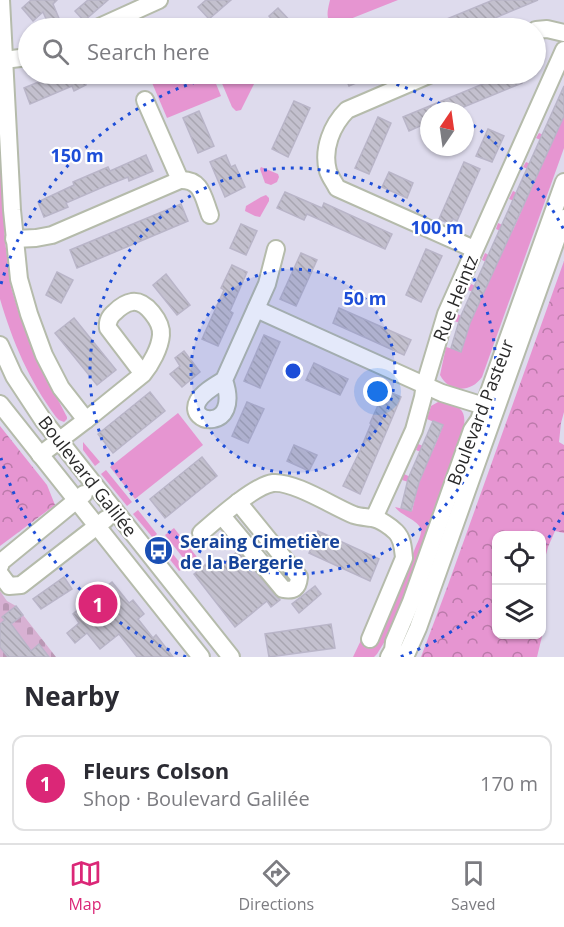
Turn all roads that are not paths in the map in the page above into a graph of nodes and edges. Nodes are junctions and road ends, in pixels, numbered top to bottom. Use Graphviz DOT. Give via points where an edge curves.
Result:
graph roads {
  1 [pos="1,0"];
  2 [pos="159,0"];
  3 [pos="119,18"];
  4 [pos="546,29"];
  5 [pos="564,33"];
  6 [pos="564,50"];
  7 [pos="18,58"];
  8 [pos="4,60"];
  9 [pos="407,84"];
  10 [pos="145,100"];
  11 [pos="180,180"];
  12 [pos="564,182"];
  13 [pos="210,215"];
  14 [pos="564,218"];
  15 [pos="14,239"];
  16 [pos="276,249"];
  17 [pos="474,249"];
  18 [pos="256,309"];
  19 [pos="0,345"];
  20 [pos="143,374"];
  21 [pos="224,380"];
  22 [pos="425,384"];
  23 [pos="0,404"];
  24 [pos="484,406"];
  25 [pos="86,420"];
  26 [pos="59,441"];
  27 [pos="40,455"];
  28 [pos="94,486"];
  29 [pos="76,500"];
  30 [pos="238,502"];
  31 [pos="115,512"];
  32 [pos="222,516"];
  33 [pos="374,518"];
  34 [pos="98,526"];
  35 [pos="201,532"];
  36 [pos="0,566"];
  37 [pos="0,574"];
  38 [pos="370,639"];
  39 [pos="392,650"];
  40 [pos="201,657"];
  41 [pos="231,657"];
  42 [pos="380,657"];
  43 [pos="405,657"];
  1 -- 8 [label="street"];
  2 -- 3 [label="street"];
  4 -- 5 [label="street"];
  6 -- 17 [label="street, Rue Heintz"];
  7 -- 8 [label="street"];
  8 -- 15 [label="street"];
  9 -- 17 [label="street" via="347,110 338,119 328,144 328,169 337,188"];
  10 -- 11 [label="street"];
  11 -- 13 [label="street" via="198,186"];
  11 -- 15 [label="street" via="52,235"];
  12 -- 24 [label="street, Boulevard Pasteur"];
  14 -- 43 [label="street, Boulevard Pasteur"];
  15 -- 25 [label="street" via="19,279 33,329 61,388"];
  16 -- 18 [label="street"];
  17 -- 22 [label="street, Rue Heintz" via="446,314"];
  18 -- 21 [label="street"];
  18 -- 22 [label="street"];
  19 -- 26 [label="street, Boulevard Galilée" via="23,392"];
  20 -- 25 [label="street"];
  22 -- 24 [label="street"];
  22 -- 33 [label="street, Rue Heintz" via="414,430"];
  23 -- 27 [label="street, Boulevard Galilée"];
  24 -- 39 [label="street, Boulevard Pasteur"];
  25 -- 26 [label="street"];
  26 -- 27 [label="street"];
  26 -- 28 [label="street, Boulevard Galilée"];
  27 -- 29 [label="street, Boulevard Galilée"];
  28 -- 29 [label="street"];
  28 -- 31 [label="street, Boulevard Galilée"];
  29 -- 34 [label="street, Boulevard Galilée"];
  29 -- 36 [label="street"];
  30 -- 32 [label="street"];
  30 -- 32 [label="street" via="299,577 296,587 283,589"];
  30 -- 33 [label="street" via="260,488 279,483 355,515"];
  31 -- 34 [label="street"];
  31 -- 41 [label="street, Boulevard Galilée"];
  32 -- 35 [label="street"];
  33 -- 38 [label="street" via="400,537 404,558"];
  34 -- 37 [label="street" via="21,585 9,586"];
  34 -- 40 [label="street, Boulevard Galilée"];
  39 -- 42 [label="street, Boulevard Pasteur" via="388,647"];
}
